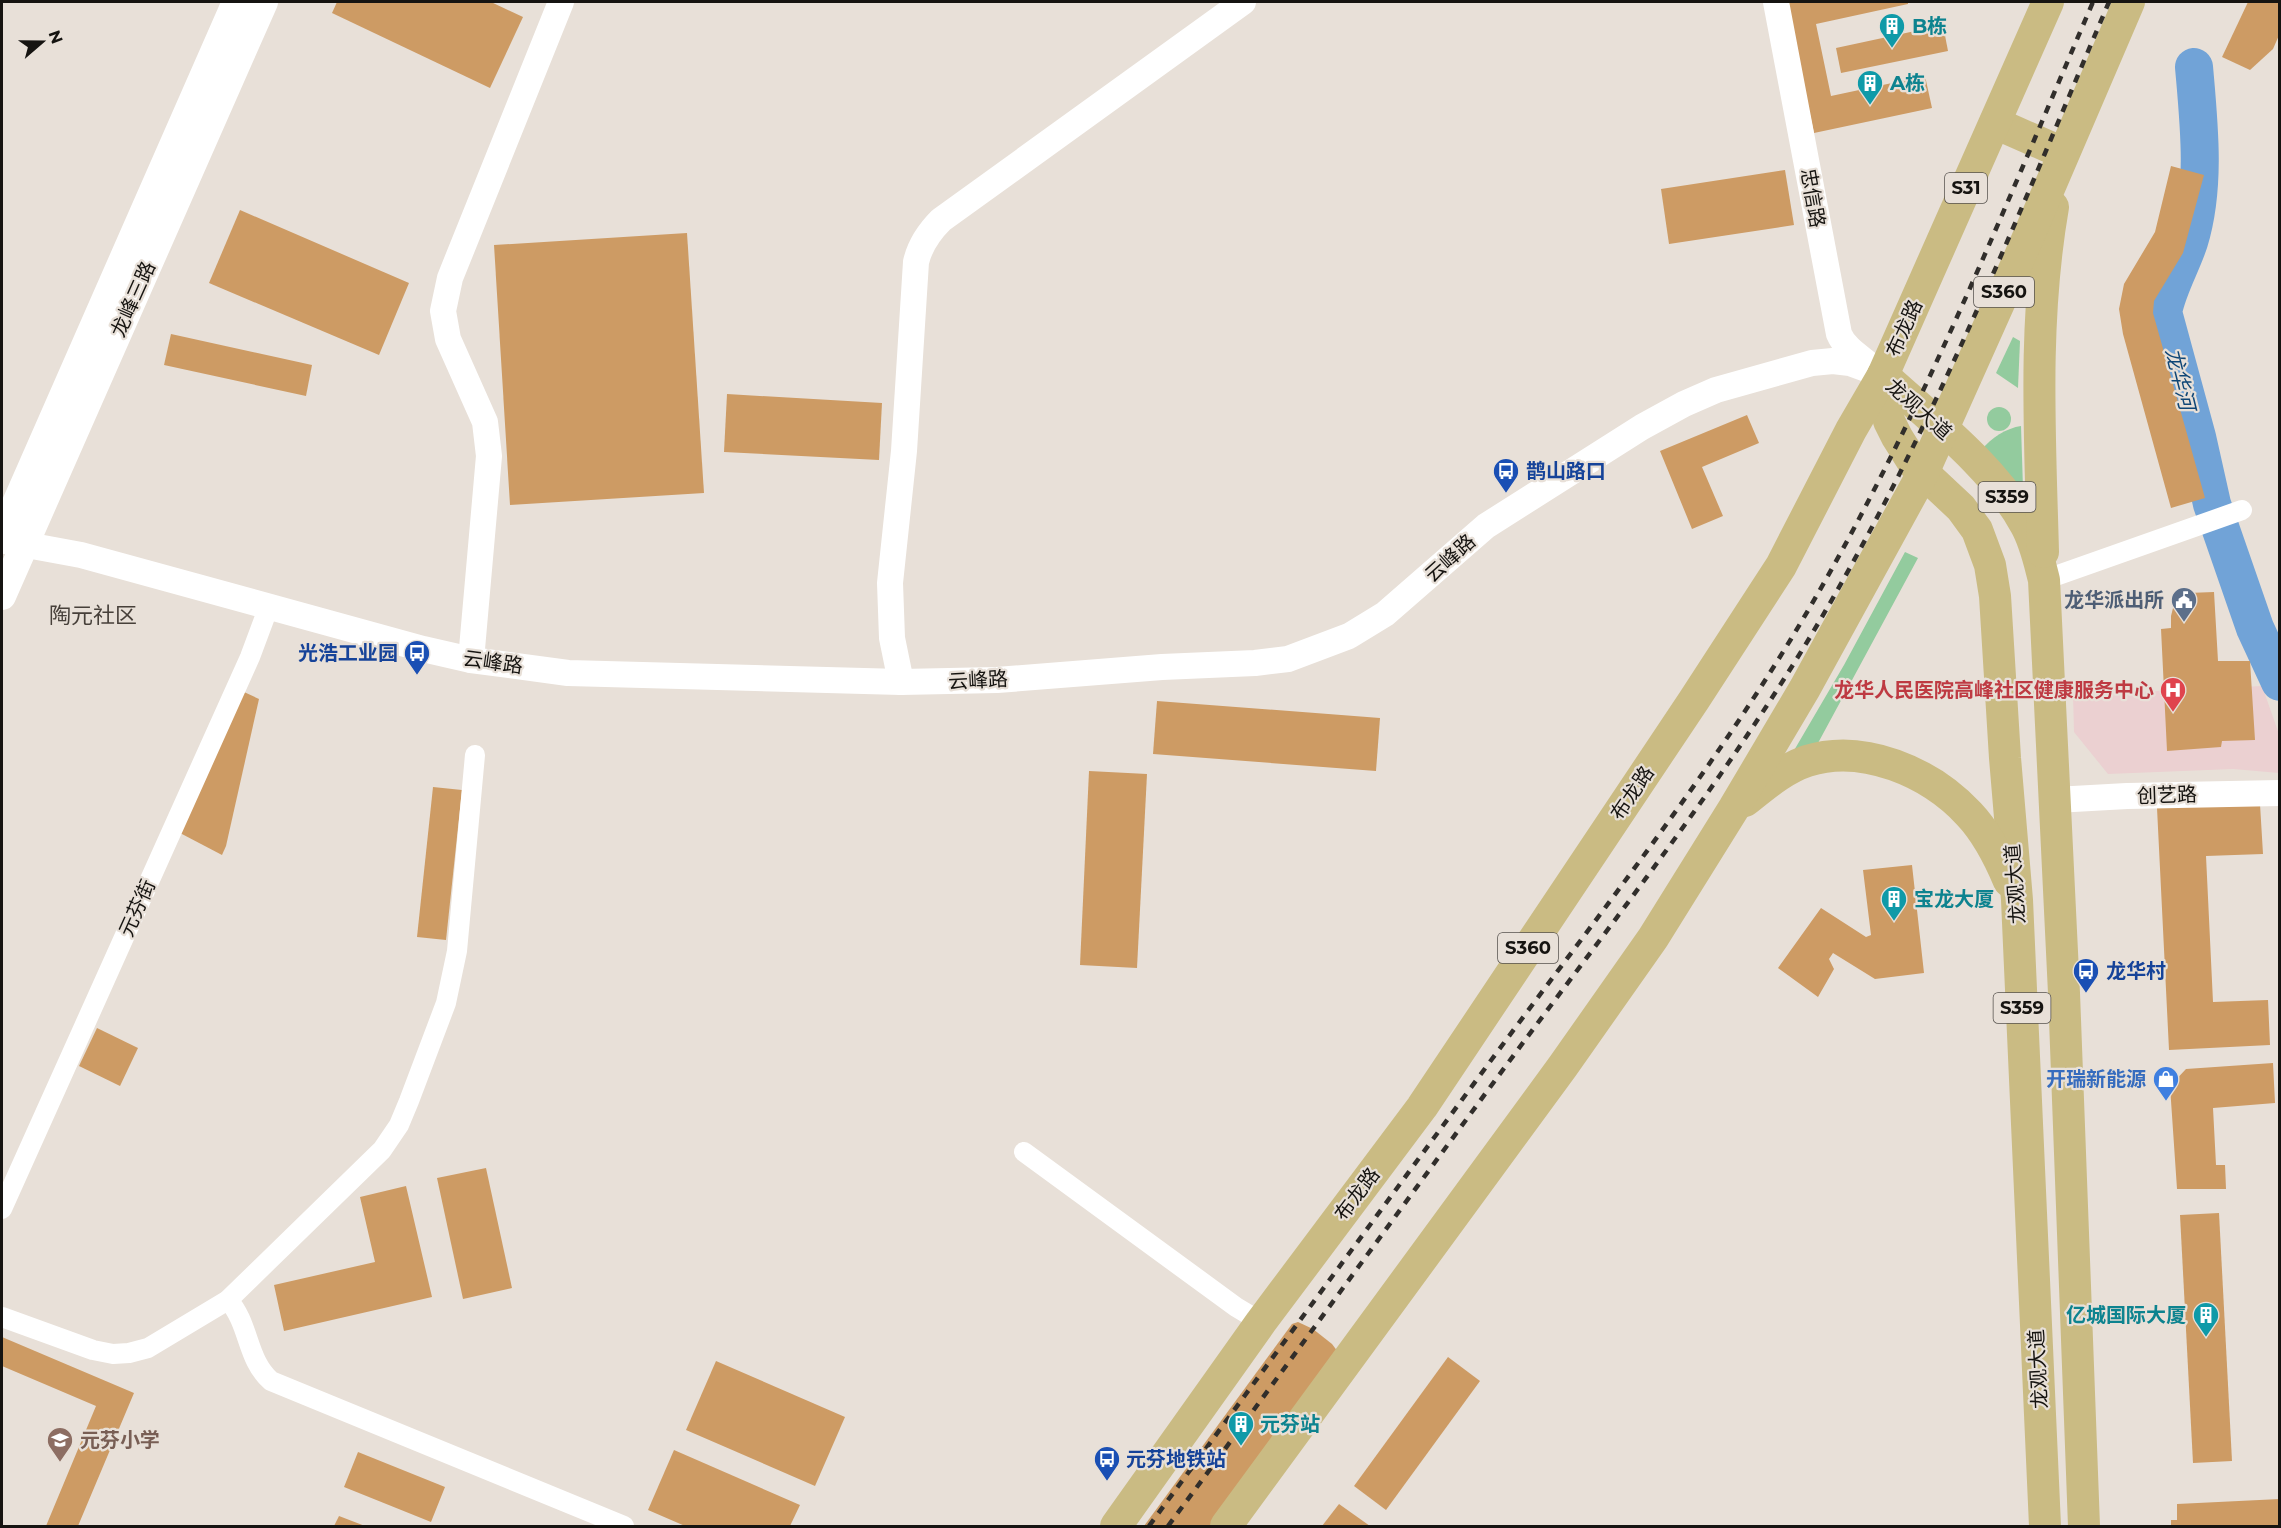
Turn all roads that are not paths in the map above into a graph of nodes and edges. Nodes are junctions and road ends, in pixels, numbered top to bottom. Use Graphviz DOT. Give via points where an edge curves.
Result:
graph roads {
  1 [pos="236,2"];
  2 [pos="276,2"];
  3 [pos="561,2"];
  4 [pos="1243,2"];
  5 [pos="1776,2"];
  6 [pos="2048,2"];
  7 [pos="2128,2"];
  8 [pos="259,14"];
  9 [pos="1995,123"];
  10 [pos="2063,153"];
  11 [pos="131,272"];
  12 [pos="1883,375"];
  13 [pos="1943,430"];
  14 [pos="1923,473"];
  15 [pos="2240,511"];
  16 [pos="9,540"];
  17 [pos="2044,580"];
  18 [pos="2,596"];
  19 [pos="269,606"];
  20 [pos="471,660"];
  21 [pos="901,682"];
  22 [pos="475,755"];
  23 [pos="2280,793"];
  24 [pos="2055,800"];
  25 [pos="1734,808"];
  26 [pos="2018,900"];
  27 [pos="1024,1152"];
  28 [pos="2,1209"];
  29 [pos="228,1300"];
  30 [pos="2,1317"];
  31 [pos="1261,1322"];
  32 [pos="624,1527"];
  33 [pos="1116,1527"];
  34 [pos="1226,1527"];
  35 [pos="2045,1527"];
  36 [pos="2084,1527"];
  1 -- 11 [label="main road, 龙峰三路"];
  2 -- 8 [label="street"];
  3 -- 20 [label="street" via="450,278 443,311 448,339 485,422 489,456"];
  4 -- 21 [label="street" via="941,220 920,248 890,583 892,638"];
  5 -- 12 [label="street, 忠信路" via="1839,334 1849,349"];
  6 -- 9 [label="main road, 布龙路 / S31"];
  7 -- 10 [label="main road"];
  8 -- 11 [label="main road, 龙峰三路"];
  9 -- 10 [label="main road"];
  9 -- 12 [label="main road, 布龙路 / S31"];
  10 -- 13 [label="main road, S360"];
  10 -- 17 [label="main road" via="2039,319"];
  11 -- 16 [label="main road, 龙峰三路"];
  12 -- 13 [label="main road, 龙观大道 / S359"];
  12 -- 14 [label="main road, 龙观大道 / S359" via="1890,421 1902,446"];
  12 -- 21 [label="street, 云峰路" via="1850,363 1812,363 1716,390 1684,404 1486,526 1385,614 1349,636 1288,659 997,680"];
  12 -- 31 [label="main road, 布龙路 / S360" via="1781,566 1694,700 1422,1107"];
  13 -- 14 [label="main road, S360"];
  13 -- 17 [label="main road, 龙观大道 / S359" via="1995,482 2019,514 2035,545"];
  14 -- 25 [label="main road, S360"];
  14 -- 26 [label="main road, 龙观大道 / S359" via="1972,522 1982,540 1993,579"];
  15 -- 17 [label="street"];
  16 -- 18 [label="main road, 龙峰三路"];
  16 -- 19 [label="street, 云峰路" via="81,555"];
  17 -- 24 [label="main road, 龙观大道 / S359"];
  19 -- 20 [label="street, 云峰路"];
  19 -- 28 [label="street, 元芬街" via="250,657"];
  20 -- 21 [label="street, 云峰路" via="568,673"];
  22 -- 29 [label="street" via="457,951 446,1003 399,1125 382,1150"];
  23 -- 24 [label="street, 创艺路"];
  24 -- 36 [label="main road, 龙观大道 / S359"];
  25 -- 26 [label="main road" via="1786,770 1805,762 1859,756 1897,766 1936,787 1969,814 1994,848"];
  25 -- 34 [label="main road, S360" via="1653,938 1563,1066"];
  26 -- 35 [label="main road, 龙观大道 / S359"];
  27 -- 31 [label="street"];
  29 -- 30 [label="street" via="148,1348 129,1353 93,1350"];
  29 -- 32 [label="street" via="242,1319 258,1367 271,1381"];
  31 -- 33 [label="main road, 布龙路 / S360"];
}
